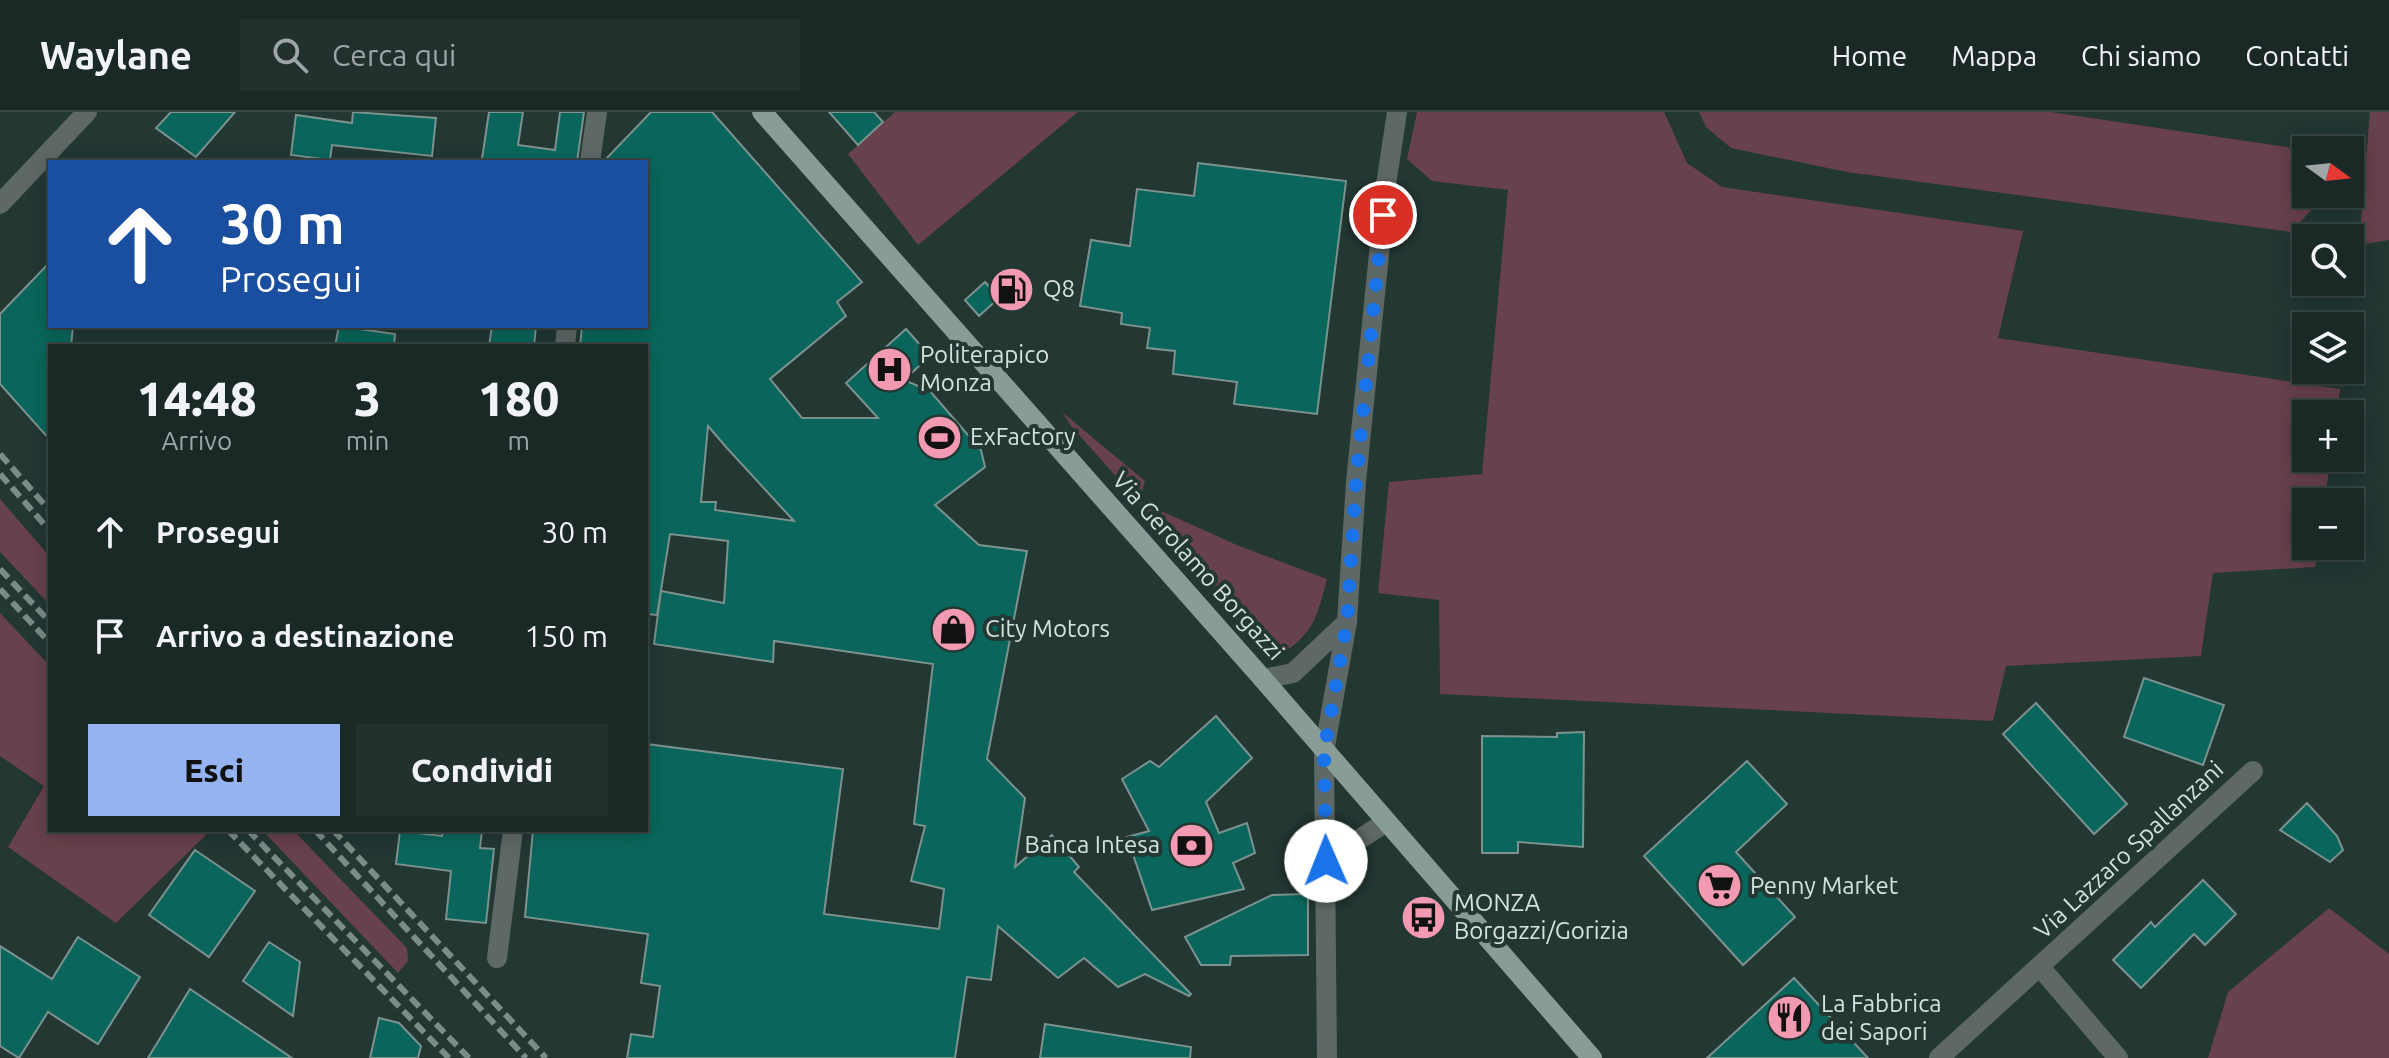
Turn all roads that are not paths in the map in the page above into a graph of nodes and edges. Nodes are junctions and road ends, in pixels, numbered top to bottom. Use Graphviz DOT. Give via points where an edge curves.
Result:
graph roads {
  1 [pos="87,112"];
  2 [pos="597,112"];
  3 [pos="762,112"];
  4 [pos="1397,112"];
  5 [pos="590,160"];
  6 [pos="0,204"];
  7 [pos="1347,622"];
  8 [pos="1263,679"];
  9 [pos="1324,752"];
  10 [pos="2253,771"];
  11 [pos="1386,822"];
  12 [pos="513,832"];
  13 [pos="1326,861"];
  14 [pos="497,958"];
  15 [pos="2040,967"];
  16 [pos="1327,1058"];
  17 [pos="1592,1058"];
  18 [pos="1939,1058"];
  19 [pos="2118,1058"];
  1 -- 6 [label="street"];
  2 -- 5 [label="street"];
  3 -- 8 [label="main road, Via Gerolamo Borgazzi"];
  4 -- 7 [label="street" via="1356,482"];
  7 -- 8 [label="street" via="1293,673"];
  7 -- 9 [label="street"];
  8 -- 9 [label="main road, Via Gerolamo Borgazzi"];
  9 -- 11 [label="main road, Via Gerolamo Borgazzi"];
  9 -- 13 [label="street"];
  10 -- 15 [label="street, Via Lazzaro Spallanzani"];
  11 -- 13 [label="street"];
  11 -- 17 [label="main road, Via Gerolamo Borgazzi"];
  12 -- 14 [label="street"];
  13 -- 16 [label="street"];
  15 -- 18 [label="street, Via Lazzaro Spallanzani"];
  15 -- 19 [label="street, Via Lazzaro Spallanzani"];
}
